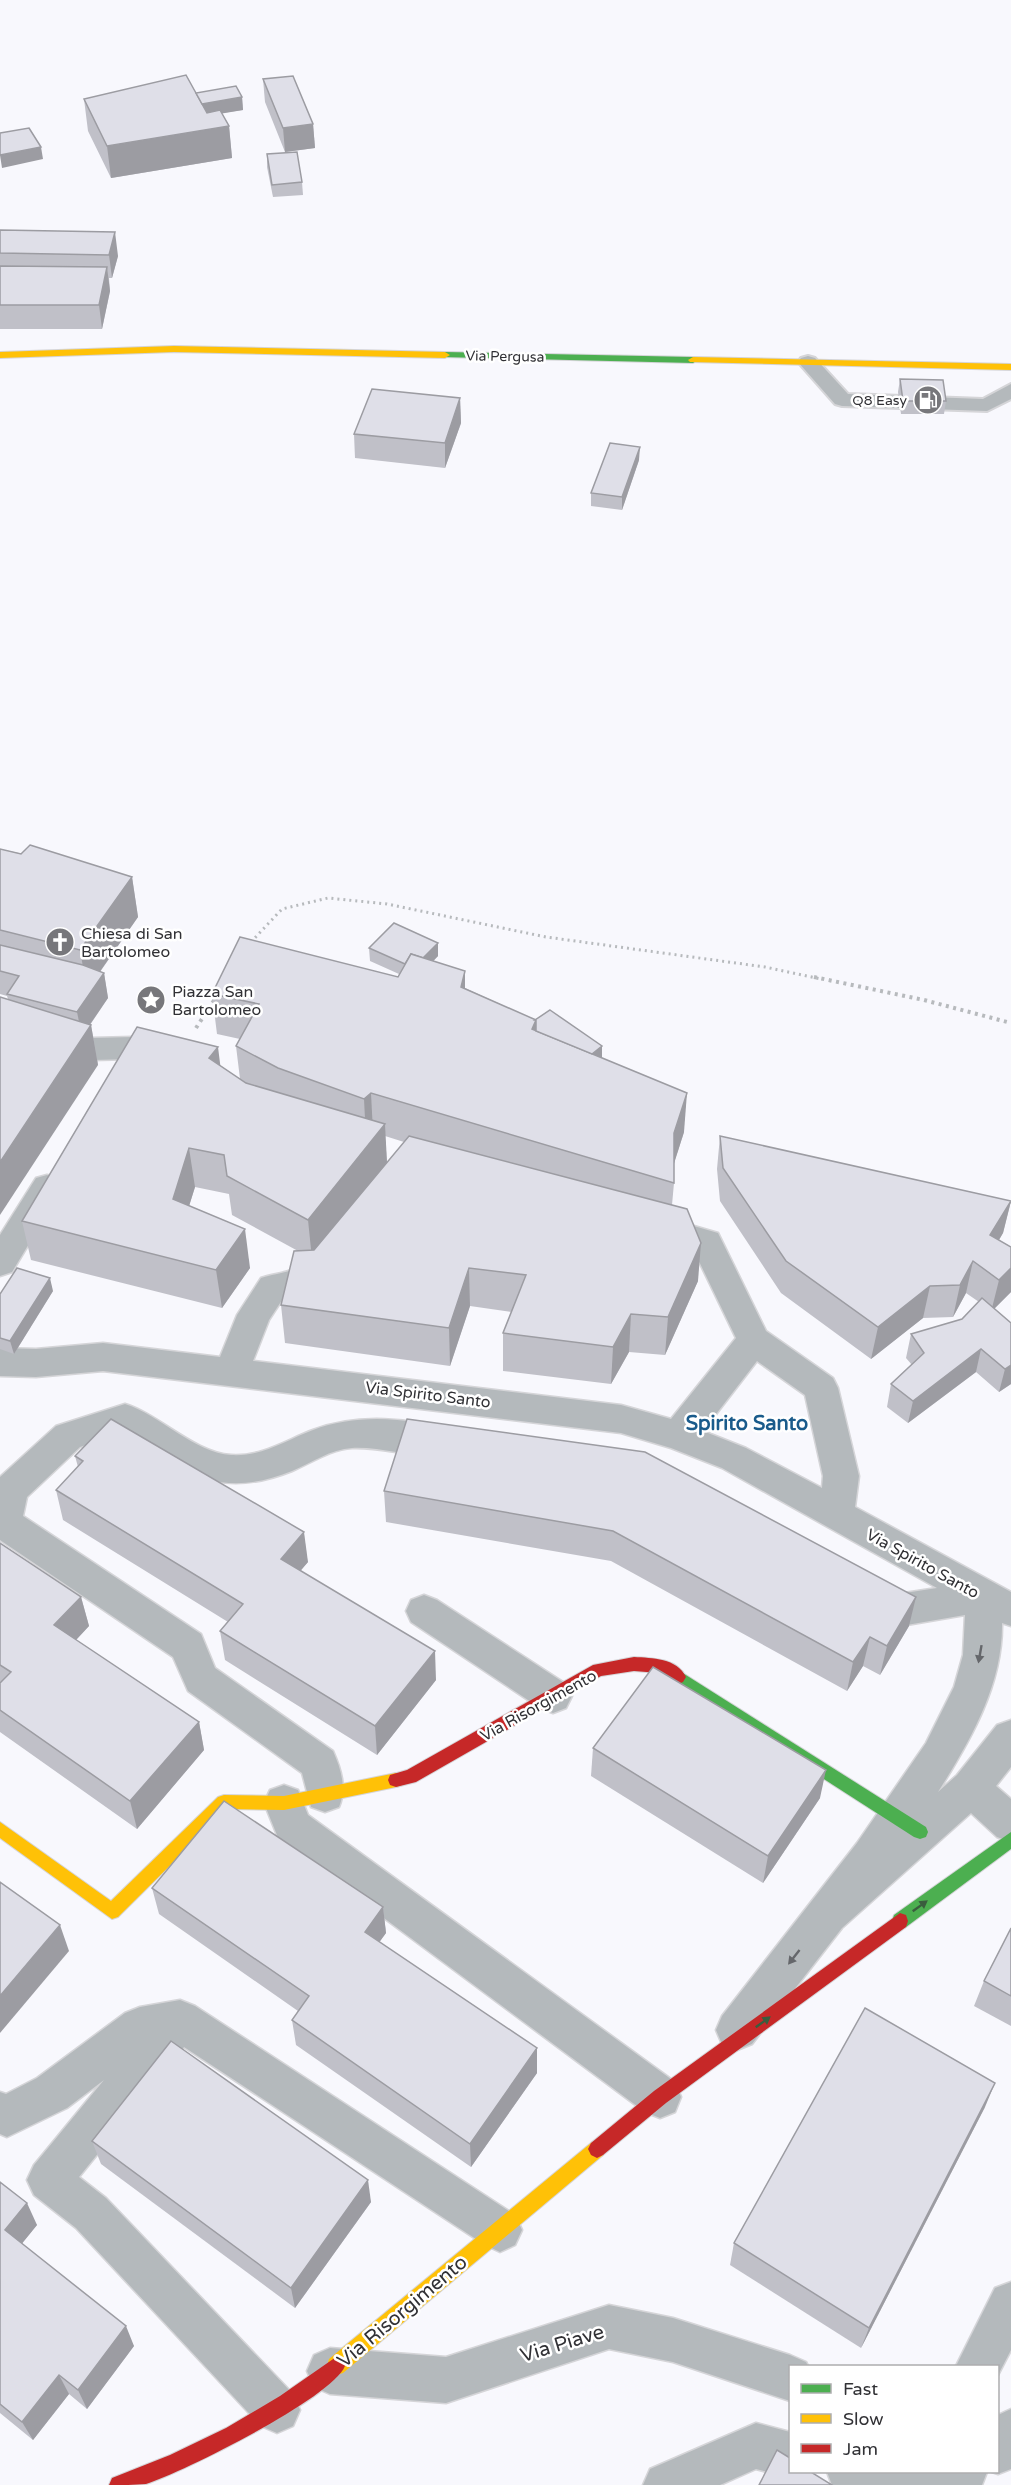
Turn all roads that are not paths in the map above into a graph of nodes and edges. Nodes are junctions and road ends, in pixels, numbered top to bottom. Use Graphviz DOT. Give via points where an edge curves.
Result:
graph roads {
  1 [pos="0,355"];
  2 [pos="808,362"];
  3 [pos="1011,367"];
  4 [pos="1011,390"];
  5 [pos="0,1022"];
  6 [pos="133,1048"];
  7 [pos="187,1063"];
  8 [pos="115,1077"];
  9 [pos="60,1165"];
  10 [pos="627,1220"];
  11 [pos="342,1240"];
  12 [pos="0,1263"];
  13 [pos="754,1340"];
  14 [pos="0,1362"];
  15 [pos="231,1372"];
  16 [pos="678,1436"];
  17 [pos="473,1447"];
  18 [pos="836,1515"];
  19 [pos="843,1583"];
  20 [pos="998,1603"];
  21 [pos="424,1611"];
  22 [pos="553,1696"];
  23 [pos="1011,1737"];
  24 [pos="971,1788"];
  25 [pos="325,1794"];
  26 [pos="284,1803"];
  27 [pos="1011,1824"];
  28 [pos="908,1825"];
  29 [pos="0,1829"];
  30 [pos="1011,1839"];
  31 [pos="180,2020"];
  32 [pos="716,2057"];
  33 [pos="660,2097"];
  34 [pos="0,2113"];
  35 [pos="500,2230"];
  36 [pos="1011,2304"];
  37 [pos="979,2365"];
  38 [pos="330,2371"];
  39 [pos="789,2378"];
  40 [pos="277,2410"];
  41 [pos="1011,2432"];
  42 [pos="999,2450"];
  43 [pos="789,2455"];
  44 [pos="854,2473"];
  45 [pos="962,2473"];
  46 [pos="119,2485"];
  47 [pos="666,2485"];
  1 -- 2 [label="street, Via Pergusa" via="174,349"];
  2 -- 3 [label="street, Via Pergusa"];
  2 -- 4 [label="lane" via="842,400 987,405"];
  5 -- 6 [label="street" via="92,1049"];
  6 -- 7 [label="street"];
  6 -- 8 [label="street"];
  9 -- 12 [label="street"];
  10 -- 13 [label="street" via="706,1242"];
  11 -- 15 [label="street" via="315,1275 273,1287 254,1316"];
  13 -- 16 [label="street"];
  13 -- 18 [label="street" via="821,1388 841,1476"];
  14 -- 15 [label="street, Via Spirito Santo" via="103,1357"];
  15 -- 16 [label="street, Via Spirito Santo" via="621,1419"];
  16 -- 18 [label="street, Via Spirito Santo" via="734,1458"];
  17 -- 25 [label="street" via="341,1434 242,1471 213,1466 124,1418 68,1436 10,1490 4,1523 188,1646 201,1679 319,1763"];
  18 -- 20 [label="street, Via Spirito Santo"];
  19 -- 20 [label="street" via="895,1611"];
  20 -- 28 [label="street, one-way" via="965,1706 930,1769"];
  21 -- 22 [label="street"];
  22 -- 25 [label="street, Via Risorgimento" via="410,1777"];
  22 -- 28 [label="street, Via Risorgimento" via="598,1670 634,1664 662,1666"];
  23 -- 24 [label="street"];
  24 -- 27 [label="street"];
  24 -- 28 [label="street"];
  25 -- 26 [label="street, Via Risorgimento"];
  26 -- 29 [label="street, Via Risorgimento" via="224,1802 112,1911"];
  26 -- 33 [label="street" via="293,1827"];
  28 -- 32 [label="street, one-way" via="828,1914"];
  32 -- 30 [label="street, Via Risorgimento, one-way"];
  31 -- 34 [label="street" via="140,2027 52,2093 7,2116"];
  31 -- 35 [label="street"];
  31 -- 40 [label="street" via="50,2180 91,2213"];
  32 -- 33 [label="street, Via Risorgimento"];
  33 -- 35 [label="street, Via Risorgimento"];
  35 -- 38 [label="street, Via Risorgimento"];
  36 -- 37 [label="street"];
  38 -- 39 [label="street, Via Piave" via="446,2380 609,2327 673,2340"];
  38 -- 40 [label="street, Via Risorgimento"];
  40 -- 46 [label="street, Via Risorgimento" via="177,2464"];
  41 -- 42 [label="street"];
  43 -- 47 [label="street" via="756,2446"];
  44 -- 45 [label="street" via="882,2480 942,2483"];
}
